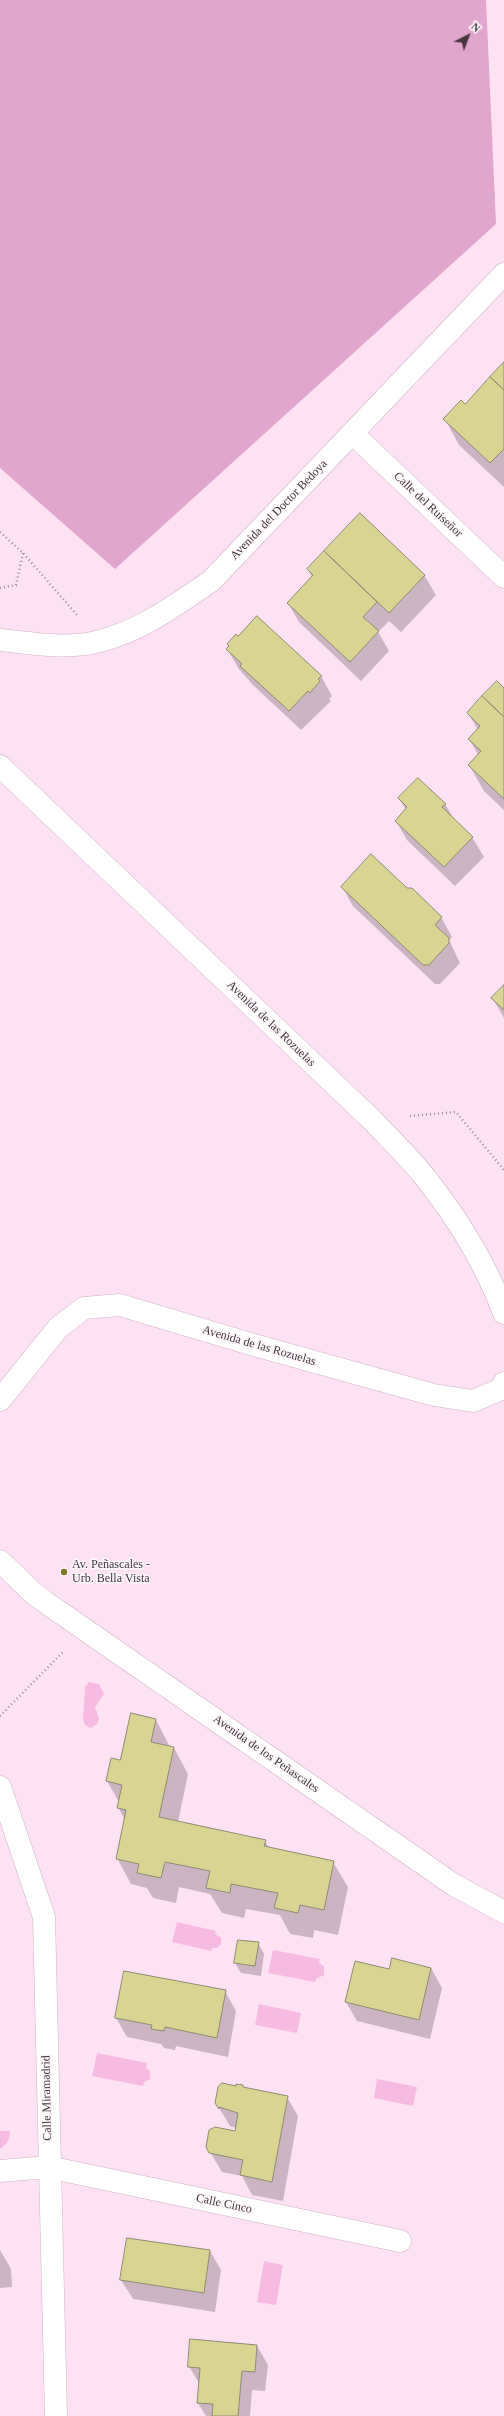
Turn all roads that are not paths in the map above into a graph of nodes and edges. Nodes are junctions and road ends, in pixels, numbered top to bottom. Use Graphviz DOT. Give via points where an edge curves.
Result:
graph roads {
  1 [pos="504,274"];
  2 [pos="353,434"];
  3 [pos="504,577"];
  4 [pos="0,640"];
  5 [pos="0,766"];
  6 [pos="504,1313"];
  7 [pos="504,1383"];
  8 [pos="0,1400"];
  9 [pos="0,1561"];
  10 [pos="0,1577"];
  11 [pos="31,1591"];
  12 [pos="0,1787"];
  13 [pos="504,1912"];
  14 [pos="48,2167"];
  15 [pos="0,2170"];
  16 [pos="400,2241"];
  17 [pos="56,2416"];
  1 -- 2 [label="street, Avenida del Doctor Bedoya"];
  2 -- 3 [label="street, Calle del Ruiseñor"];
  2 -- 4 [label="street, Avenida del Doctor Bedoya" via="212,581 156,619 99,642 53,645"];
  5 -- 6 [label="street, Avenida de las Rozuelas" via="372,1120 428,1182 466,1237 498,1296"];
  7 -- 8 [label="street, Avenida de las Rozuelas" via="501,1389 473,1402 434,1395 120,1305 84,1308 58,1328"];
  9 -- 11 [label="street, Avenida de los Peñascales"];
  10 -- 11 [label="street, Avenida de los Peñascales"];
  11 -- 13 [label="street, Avenida de los Peñascales" via="454,1885"];
  12 -- 14 [label="street, Calle Miramadrid" via="44,1917"];
  14 -- 15 [label="street, Calle Cinco"];
  14 -- 16 [label="street, Calle Cinco"];
  14 -- 17 [label="street, Calle Miramadrid"];
}
